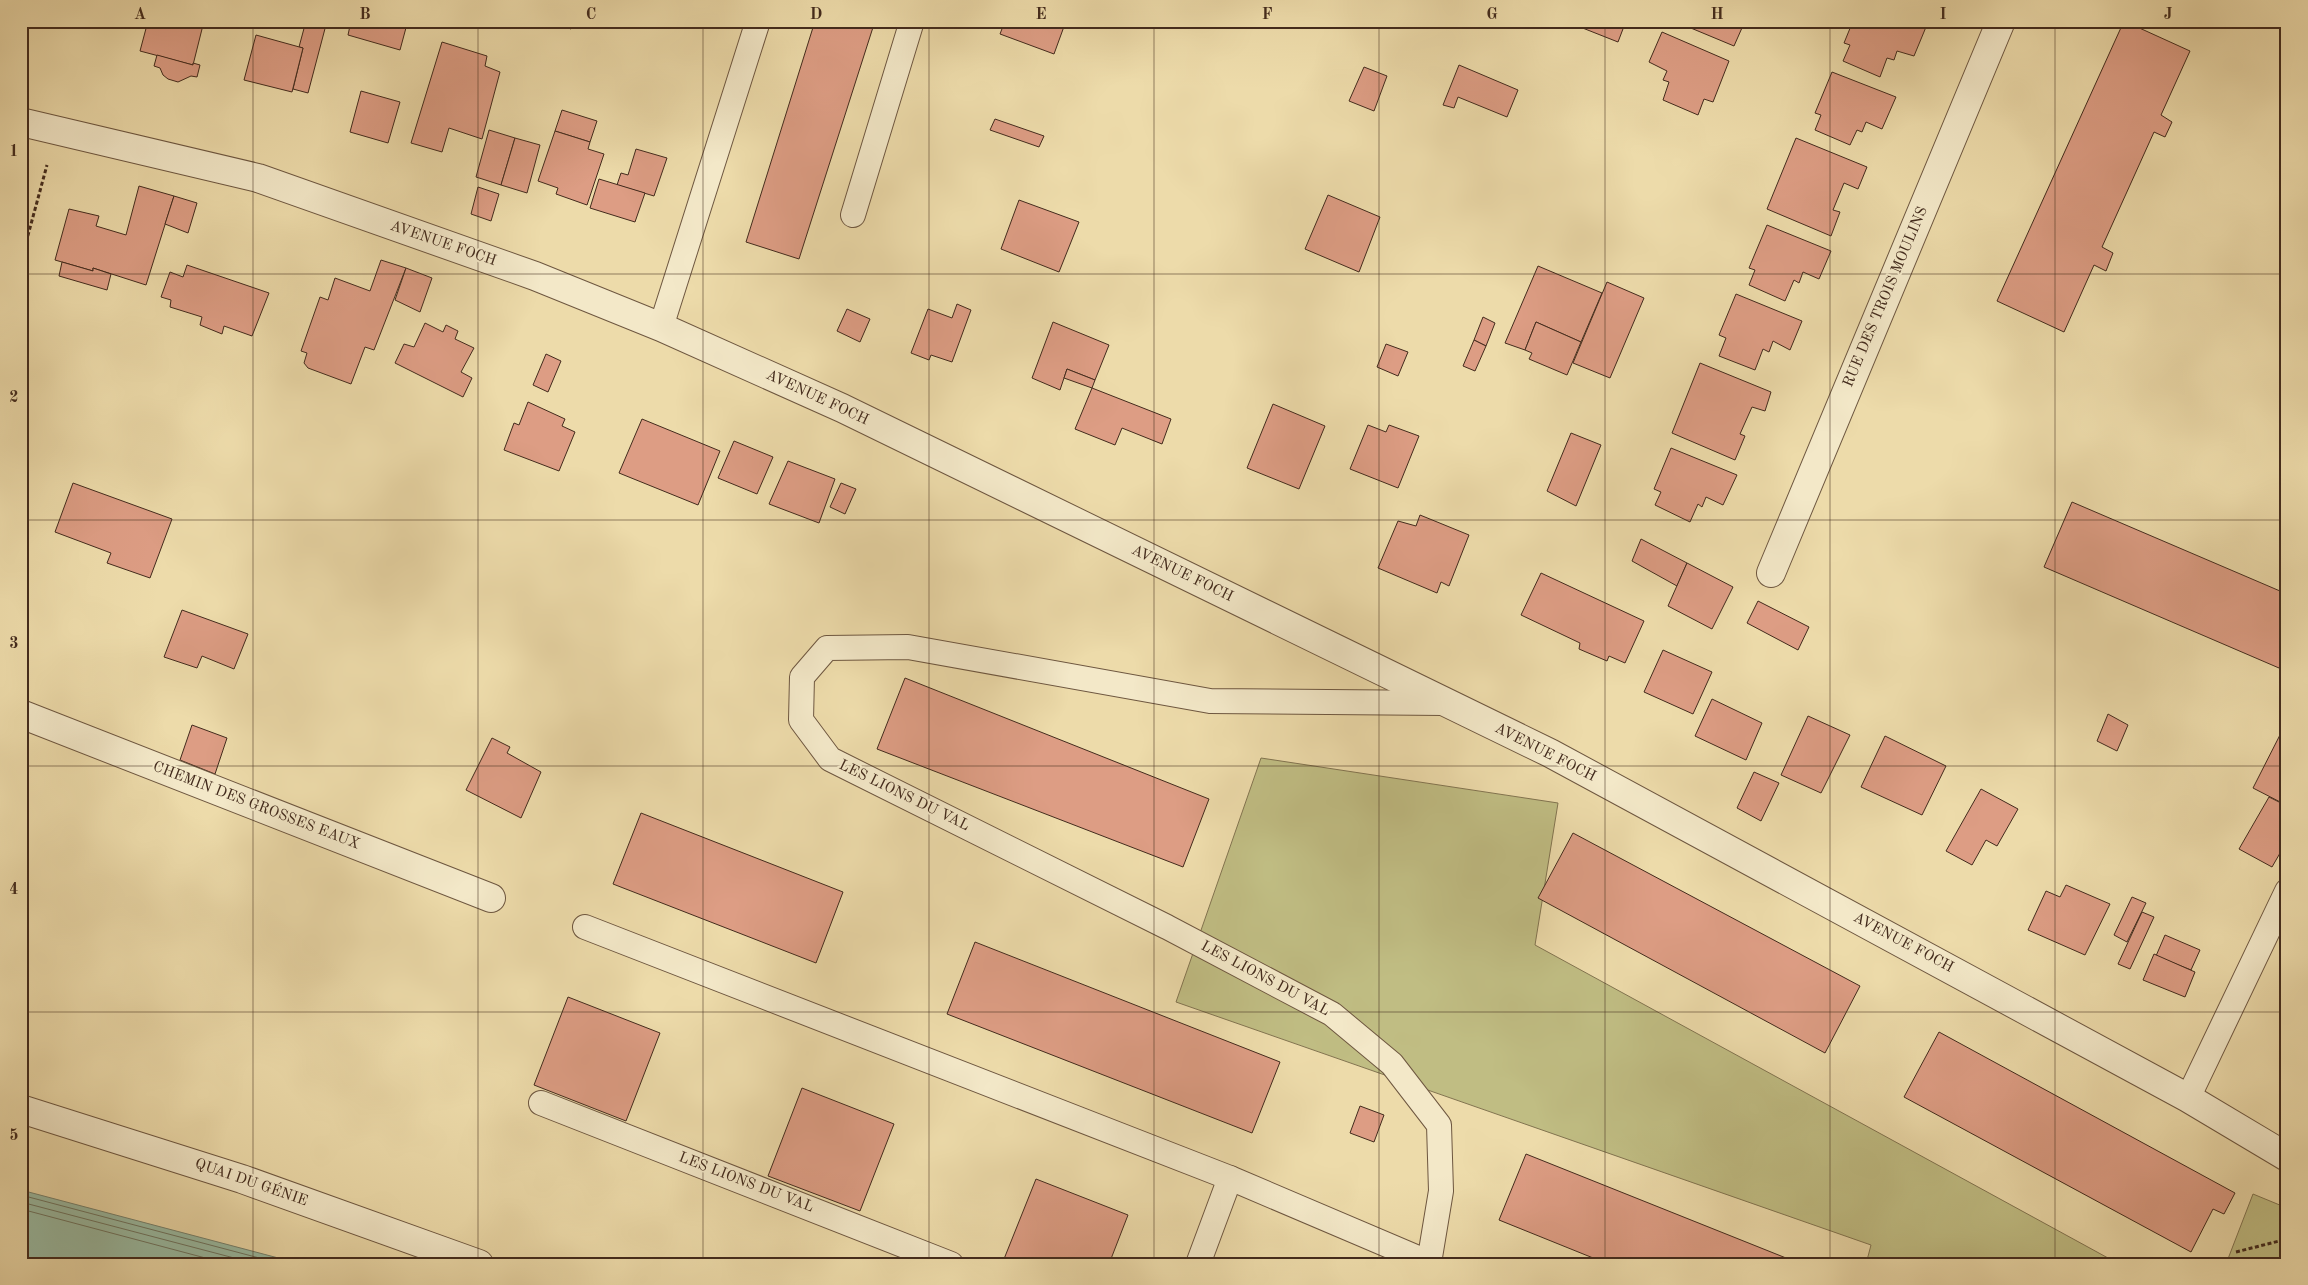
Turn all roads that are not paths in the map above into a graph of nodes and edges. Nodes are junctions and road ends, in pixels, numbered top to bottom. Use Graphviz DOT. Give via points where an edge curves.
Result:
graph roads {
  1 [pos="758,21"];
  2 [pos="912,21"];
  3 [pos="2001,21"];
  4 [pos="21,122"];
  5 [pos="853,216"];
  6 [pos="661,327"];
  7 [pos="1771,573"];
  8 [pos="1444,703"];
  9 [pos="21,714"];
  10 [pos="2287,890"];
  11 [pos="491,898"];
  12 [pos="585,927"];
  13 [pos="2188,1098"];
  14 [pos="541,1103"];
  15 [pos="21,1109"];
  16 [pos="2287,1157"];
  17 [pos="1230,1178"];
  18 [pos="1430,1263"];
  19 [pos="479,1264"];
  20 [pos="951,1264"];
  21 [pos="1198,1264"];
  1 -- 6 [label="lane"];
  2 -- 5 [label="lane"];
  3 -- 7 [label="street, RUE DES TROIS MOULINS"];
  4 -- 6 [label="street, AVENUE FOCH" via="258,178 535,276"];
  6 -- 8 [label="street, AVENUE FOCH" via="842,408"];
  8 -- 13 [label="street, AVENUE FOCH" via="1550,753"];
  8 -- 18 [label="lane, LES LIONS DU VAL" via="1210,701 908,646 827,648 802,677 801,720 830,759 1167,927 1332,1014 1392,1064 1438,1125 1441,1191"];
  9 -- 11 [label="street, CHEMIN DES GROSSES EAUX"];
  10 -- 13 [label="lane"];
  12 -- 17 [label="lane, LES LIONS DU VAL"];
  13 -- 16 [label="street, AVENUE FOCH"];
  14 -- 20 [label="lane, LES LIONS DU VAL"];
  15 -- 19 [label="street, QUAI DU GÉNIE" via="242,1179"];
  17 -- 18 [label="lane, LES LIONS DU VAL"];
  17 -- 21 [label="lane"];
}
